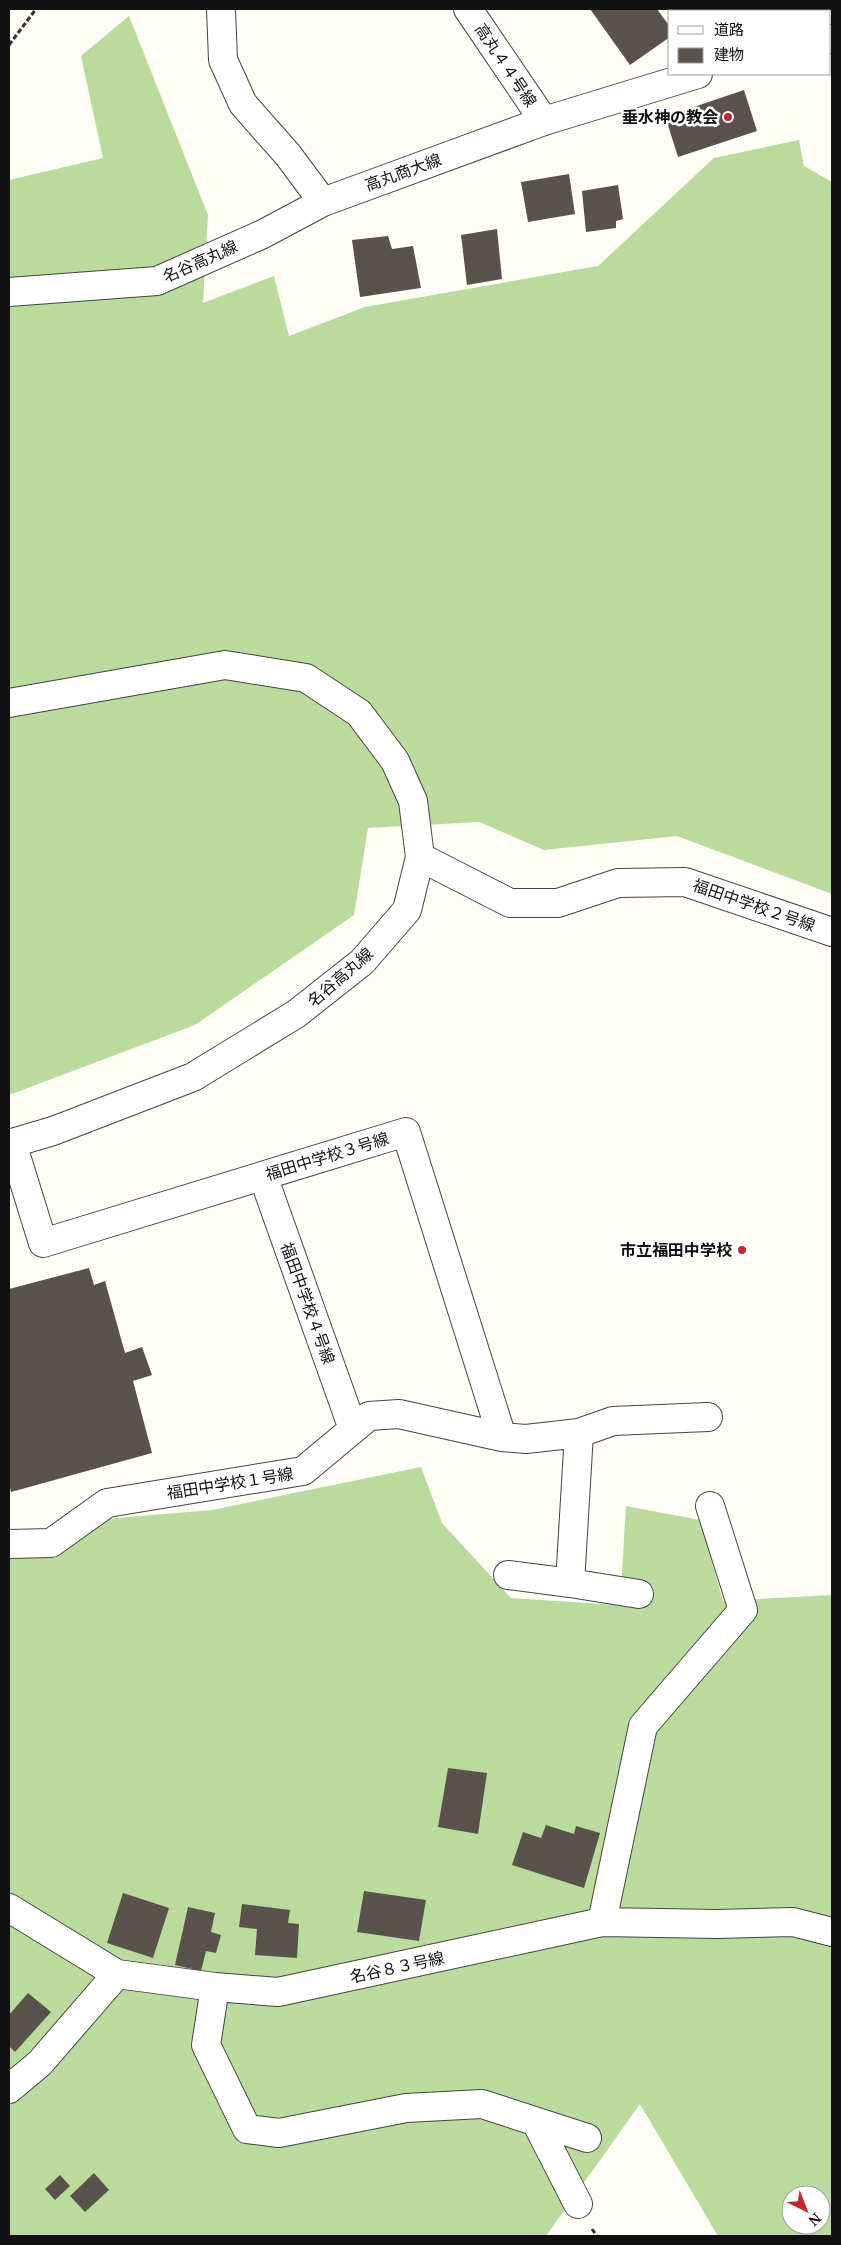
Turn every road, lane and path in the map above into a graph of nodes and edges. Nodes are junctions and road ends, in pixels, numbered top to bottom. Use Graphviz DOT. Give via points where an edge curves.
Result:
graph roads {
  1 [pos="36,9"];
  2 [pos="221,9"];
  3 [pos="468,9"];
  4 [pos="9,45"];
  5 [pos="695,75"];
  6 [pos="544,121"];
  7 [pos="323,202"];
  8 [pos="9,292"];
  9 [pos="9,703"];
  10 [pos="420,857"];
  11 [pos="832,932"];
  12 [pos="10,1143"];
  13 [pos="262,1176"];
  14 [pos="708,1417"];
  15 [pos="353,1429"];
  16 [pos="579,1433"];
  17 [pos="502,1437"];
  18 [pos="710,1506"];
  19 [pos="9,1544"];
  20 [pos="508,1575"];
  21 [pos="570,1583"];
  22 [pos="639,1594"];
  23 [pos="9,1908"];
  24 [pos="602,1922"];
  25 [pos="832,1932"];
  26 [pos="117,1974"];
  27 [pos="215,1987"];
  28 [pos="9,2089"];
  29 [pos="536,2122"];
  30 [pos="587,2138"];
  31 [pos="578,2204"];
  1 -- 4 [label="path"];
  2 -- 7 [label="street" via="223,60 243,104 288,155"];
  3 -- 6 [label="street, 高丸４４号線"];
  5 -- 6 [label="street, 高丸商大線"];
  6 -- 7 [label="street, 高丸商大線"];
  7 -- 8 [label="street, 名谷高丸線" via="263,234 157,281"];
  9 -- 10 [label="street, 名谷高丸線" via="225,665 306,678 359,714 395,761 414,801"];
  10 -- 11 [label="street, 福田中学校２号線" via="510,903 558,903 618,883 685,882"];
  10 -- 12 [label="street, 名谷高丸線" via="407,910 362,962 296,1014 193,1077 54,1131"];
  12 -- 13 [label="street, 福田中学校３号線" via="42,1243"];
  13 -- 15 [label="street, 福田中学校４号線"];
  13 -- 17 [label="street, 福田中学校３号線" via="406,1132"];
  14 -- 16 [label="street, 福田中学校１号線" via="613,1421"];
  15 -- 17 [label="street, 福田中学校１号線" via="369,1416 399,1414"];
  15 -- 19 [label="street, 福田中学校１号線" via="303,1471 107,1503 51,1543"];
  16 -- 17 [label="street, 福田中学校１号線" via="526,1439"];
  16 -- 21 [label="street"];
  18 -- 24 [label="street" via="742,1610 643,1726"];
  20 -- 21 [label="street"];
  21 -- 22 [label="street"];
  23 -- 26 [label="street"];
  24 -- 25 [label="street, 名谷８３号線" via="793,1922"];
  24 -- 27 [label="street, 名谷８３号線" via="278,1992"];
  26 -- 27 [label="street, 名谷８３号線"];
  26 -- 28 [label="street" via="40,2063"];
  27 -- 29 [label="street" via="206,2045 248,2128 279,2133 406,2108 482,2104"];
  29 -- 30 [label="street"];
  29 -- 31 [label="street"];
}
